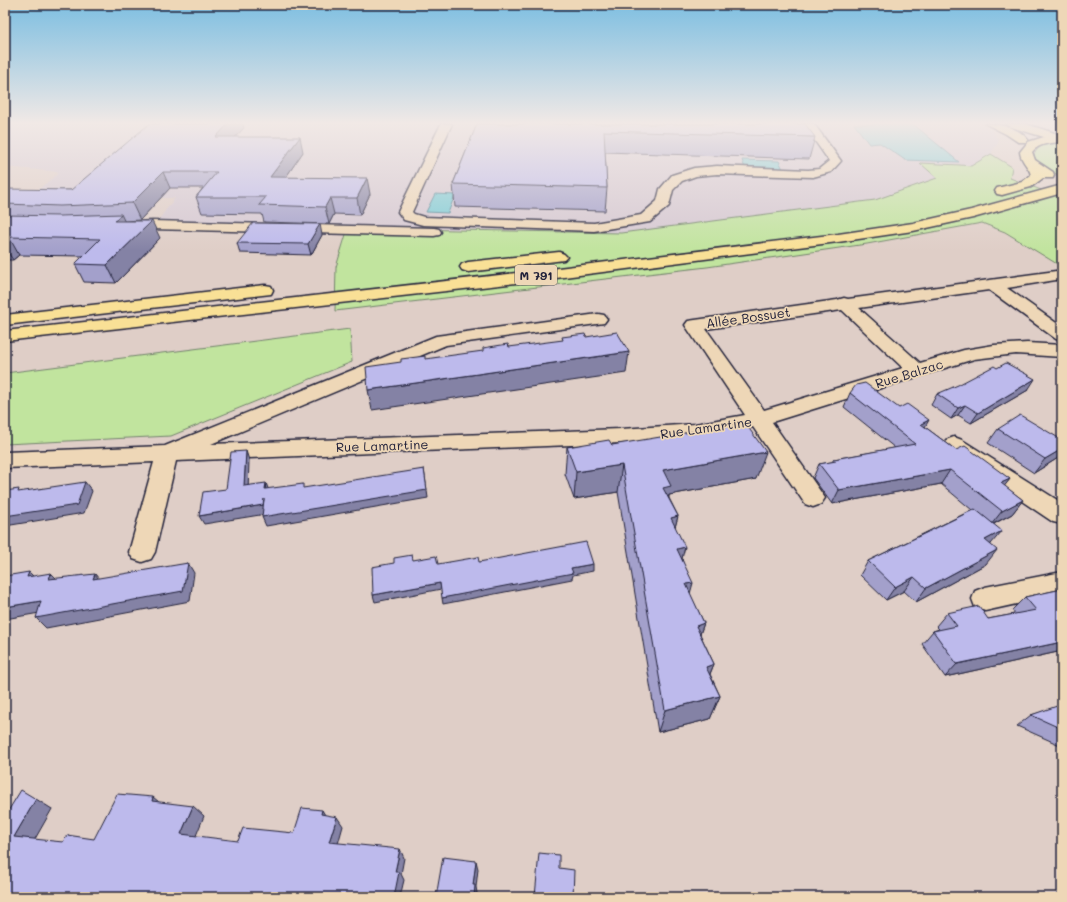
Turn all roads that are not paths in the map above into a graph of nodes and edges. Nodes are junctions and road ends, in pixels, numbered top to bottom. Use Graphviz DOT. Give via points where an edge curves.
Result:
graph roads {
  1 [pos="427,166"];
  2 [pos="831,166"];
  3 [pos="1036,168"];
  4 [pos="1062,181"];
  5 [pos="1062,189"];
  6 [pos="107,227"];
  7 [pos="546,235"];
  8 [pos="663,245"];
  9 [pos="577,255"];
  10 [pos="454,269"];
  11 [pos="1056,276"];
  12 [pos="991,284"];
  13 [pos="278,289"];
  14 [pos="844,303"];
  15 [pos="598,319"];
  16 [pos="5,320"];
  17 [pos="1062,335"];
  18 [pos="5,336"];
  19 [pos="1062,351"];
  20 [pos="918,371"];
  21 [pos="759,419"];
  22 [pos="954,445"];
  23 [pos="167,454"];
  24 [pos="5,460"];
  25 [pos="813,498"];
  26 [pos="1062,515"];
  27 [pos="142,552"];
  28 [pos="1062,583"];
  29 [pos="985,599"];
  1 -- 2 [label="street" via="405,212 410,217 423,221 594,227 645,219 664,203 667,189 676,178 694,172 717,170 808,174 822,172"];
  3 -- 4 [label="main road"];
  3 -- 8 [label="main road" via="1038,176 1026,185 949,205 833,225"];
  5 -- 18 [label="main road, M 791" via="973,214 845,237 532,276"];
  6 -- 7 [label="street" via="152,225"];
  9 -- 10 [label="main road, M 791"];
  11 -- 12 [label="street, Allée Bossuet"];
  12 -- 14 [label="street, Allée Bossuet"];
  12 -- 17 [label="street"];
  13 -- 16 [label="main road"];
  14 -- 20 [label="street"];
  14 -- 21 [label="street, Allée Bossuet" via="694,325"];
  15 -- 23 [label="street" via="442,340"];
  19 -- 20 [label="street, Rue Balzac" via="1017,348 986,351"];
  20 -- 21 [label="street, Rue Balzac"];
  21 -- 23 [label="street, Rue Lamartine" via="730,426 666,434"];
  21 -- 25 [label="street, Allée Bossuet"];
  22 -- 26 [label="street"];
  23 -- 24 [label="street, Rue Lamartine"];
  23 -- 27 [label="street"];
  28 -- 29 [label="street"];
}
